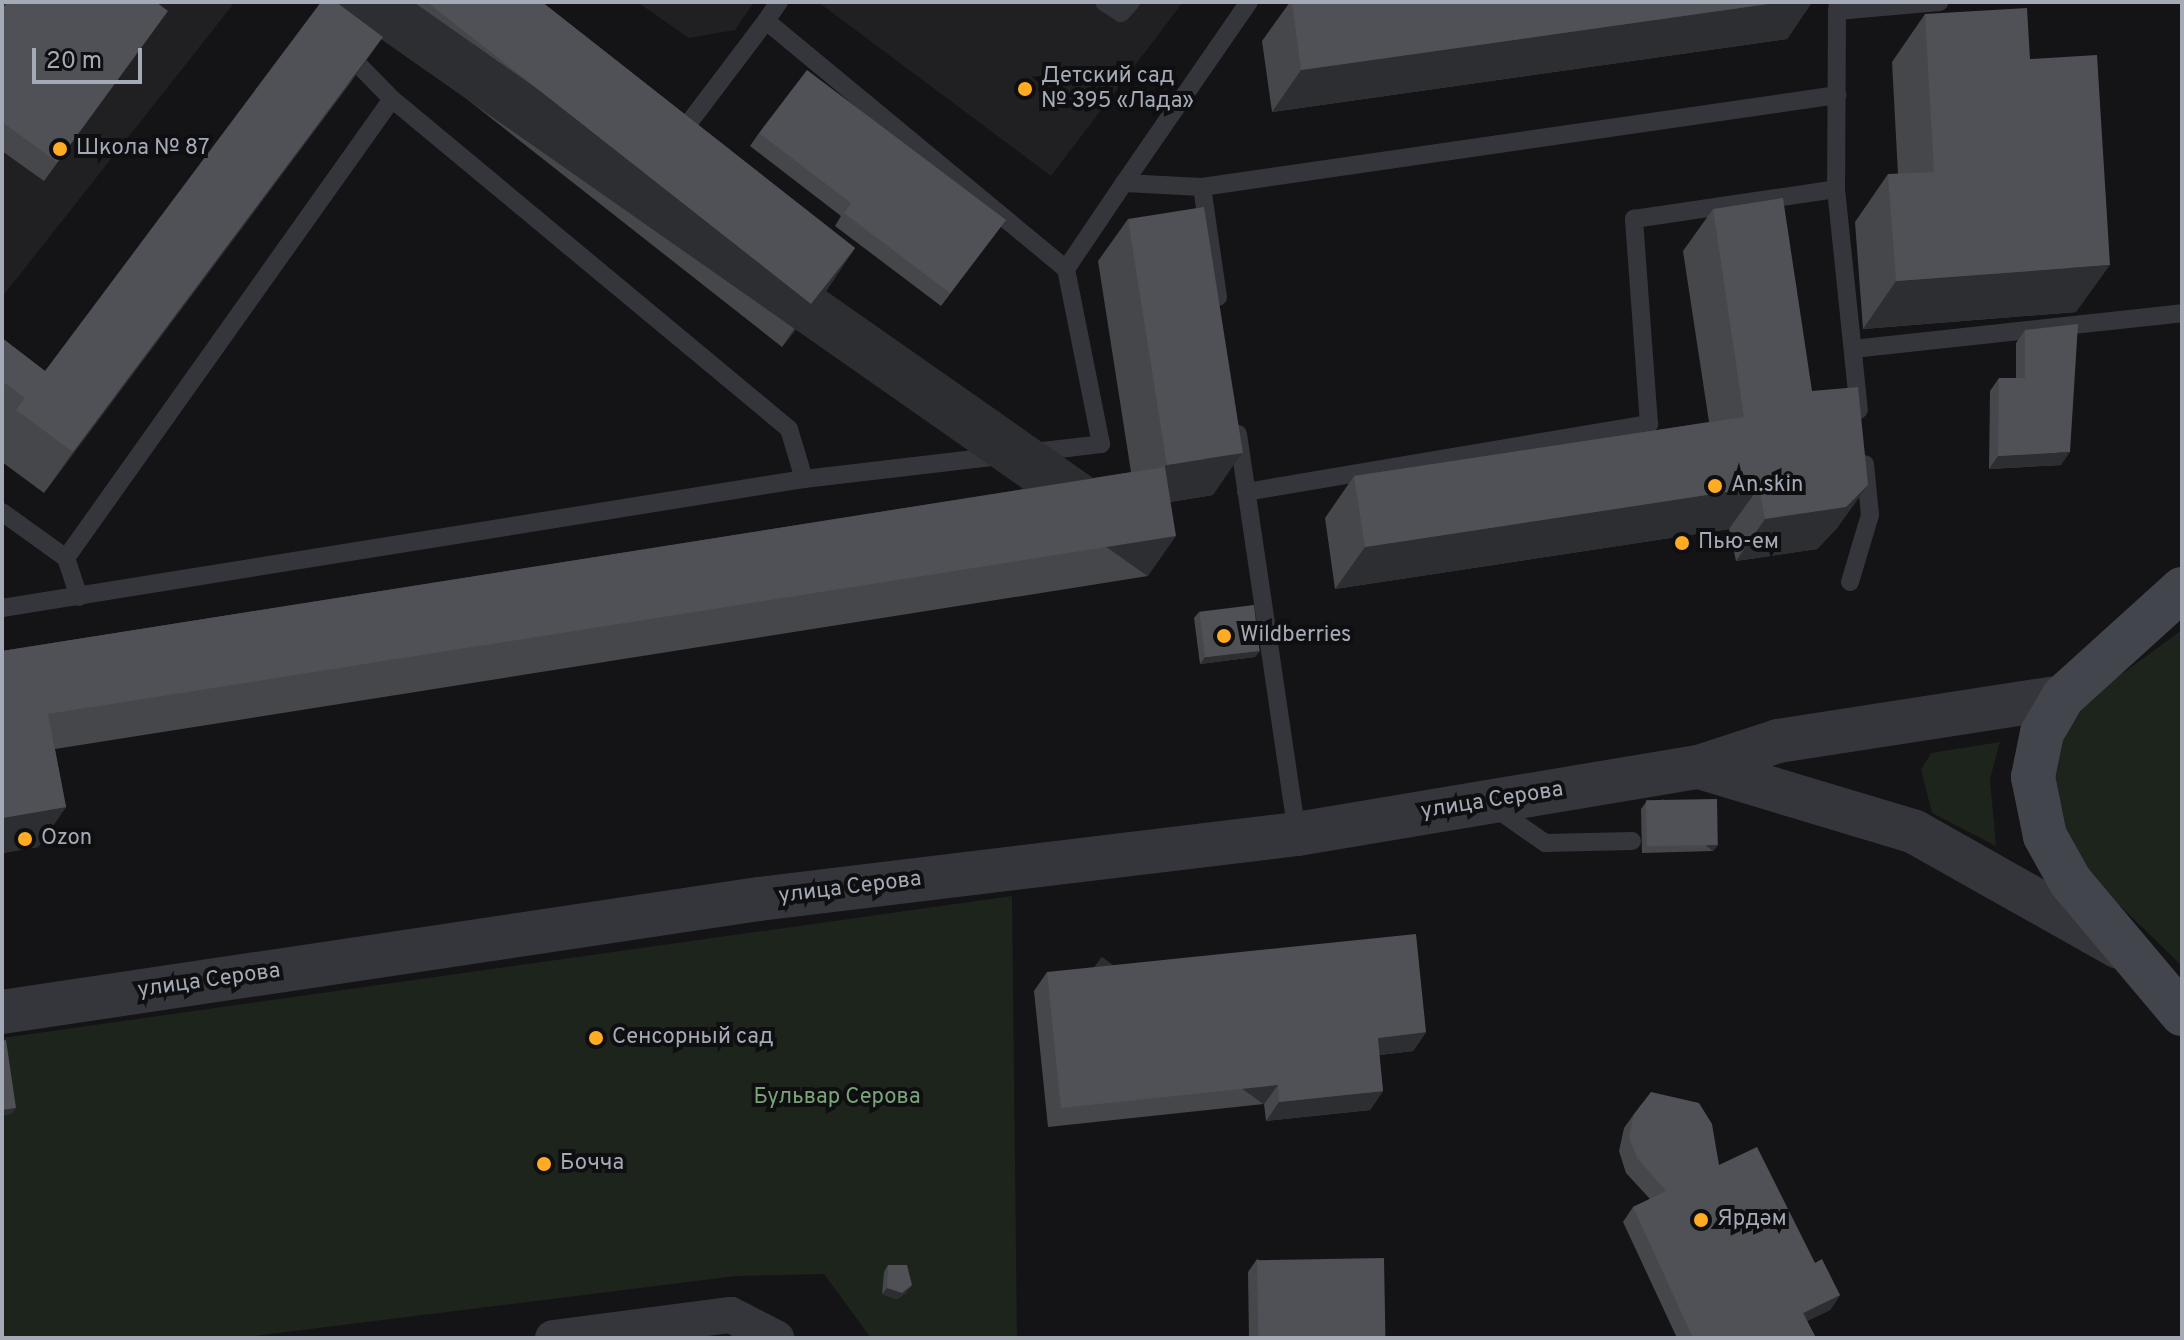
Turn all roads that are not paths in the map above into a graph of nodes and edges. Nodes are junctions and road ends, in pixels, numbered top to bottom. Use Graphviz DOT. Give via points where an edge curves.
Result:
graph roads {
  1 [pos="382,2"];
  2 [pos="779,2"];
  3 [pos="1104,2"];
  4 [pos="1131,2"];
  5 [pos="1249,2"];
  6 [pos="1940,2"];
  7 [pos="1837,7"];
  8 [pos="766,21"];
  9 [pos="1837,95"];
  10 [pos="392,99"];
  11 [pos="661,110"];
  12 [pos="1124,183"];
  13 [pos="1202,187"];
  14 [pos="1836,189"];
  15 [pos="1066,269"];
  16 [pos="2182,313"];
  17 [pos="1222,324"];
  18 [pos="1853,349"];
  19 [pos="1235,416"];
  20 [pos="804,479"];
  21 [pos="1246,492"];
  22 [pos="2,512"];
  23 [pos="66,558"];
  24 [pos="1850,582"];
  25 [pos="2177,588"];
  26 [pos="79,597"];
  27 [pos="2,608"];
  28 [pos="2063,697"];
  29 [pos="1699,767"];
  30 [pos="1486,802"];
  31 [pos="1297,834"];
  32 [pos="1632,841"];
  33 [pos="2131,958"];
  34 [pos="2182,990"];
  35 [pos="2,1012"];
  36 [pos="2182,1014"];
  37 [pos="770,1336"];
  38 [pos="553,1338"];
  1 -- 10 [label="lane" via="345,51"];
  2 -- 8 [label="lane"];
  3 -- 4 [label="lane" via="1121,13"];
  5 -- 12 [label="lane"];
  6 -- 7 [label="lane"];
  7 -- 9 [label="lane"];
  8 -- 11 [label="lane" via="685,128"];
  8 -- 15 [label="lane"];
  9 -- 13 [label="lane"];
  9 -- 14 [label="lane"];
  10 -- 20 [label="lane" via="789,429"];
  10 -- 23 [label="lane"];
  12 -- 13 [label="lane"];
  12 -- 15 [label="lane"];
  13 -- 17 [label="lane"];
  14 -- 18 [label="lane"];
  14 -- 21 [label="lane" via="1634,219 1649,424"];
  15 -- 20 [label="lane" via="1101,444"];
  16 -- 18 [label="lane"];
  18 -- 24 [label="lane" via="1870,515"];
  19 -- 21 [label="lane"];
  20 -- 26 [label="lane"];
  21 -- 31 [label="lane"];
  22 -- 23 [label="lane"];
  23 -- 26 [label="lane"];
  25 -- 28 [label="main road"];
  26 -- 27 [label="lane"];
  28 -- 29 [label="street, улица Серова" via="1778,741"];
  28 -- 33 [label="main road" via="2042,733 2033,777 2045,836"];
  29 -- 30 [label="street, улица Серова"];
  29 -- 33 [label="street, улица Серова" via="1913,831"];
  30 -- 31 [label="street, улица Серова"];
  30 -- 32 [label="lane" via="1545,843"];
  31 -- 35 [label="street, улица Серова" via="759,899"];
  33 -- 34 [label="main road"];
  33 -- 36 [label="main road"];
  37 -- 38 [label="street" via="731,1315"];
}
